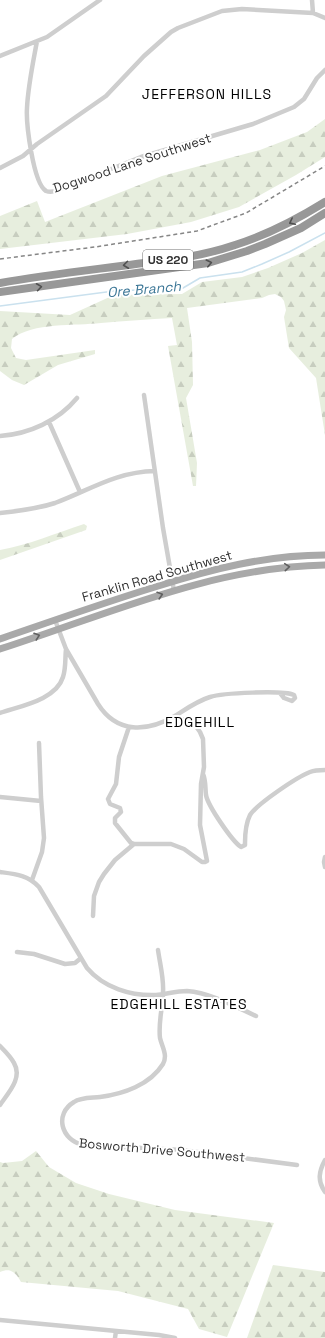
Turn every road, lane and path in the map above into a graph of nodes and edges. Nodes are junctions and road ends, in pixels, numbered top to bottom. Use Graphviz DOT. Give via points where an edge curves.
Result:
graph roads {
  1 [pos="100,0"];
  2 [pos="312,0"];
  3 [pos="313,13"];
  4 [pos="325,18"];
  5 [pos="37,41"];
  6 [pos="0,56"];
  7 [pos="325,70"];
  8 [pos="30,150"];
  9 [pos="0,168"];
  10 [pos="325,202"];
  11 [pos="325,213"];
  12 [pos="0,283"];
  13 [pos="0,292"];
  14 [pos="144,394"];
  15 [pos="77,398"];
  16 [pos="49,422"];
  17 [pos="0,436"];
  18 [pos="155,471"];
  19 [pos="80,492"];
  20 [pos="0,513"];
  21 [pos="325,555"];
  22 [pos="325,565"];
  23 [pos="172,582"];
  24 [pos="174,591"];
  25 [pos="55,620"];
  26 [pos="58,629"];
  27 [pos="0,639"];
  28 [pos="0,649"];
  29 [pos="66,649"];
  30 [pos="280,693"];
  31 [pos="0,713"];
  32 [pos="175,716"];
  33 [pos="129,727"];
  34 [pos="39,743"];
  35 [pos="325,770"];
  36 [pos="203,774"];
  37 [pos="0,797"];
  38 [pos="41,801"];
  39 [pos="134,844"];
  40 [pos="325,857"];
  41 [pos="325,867"];
  42 [pos="0,872"];
  43 [pos="32,880"];
  44 [pos="93,916"];
  45 [pos="158,950"];
  46 [pos="17,952"];
  47 [pos="81,958"];
  48 [pos="163,994"];
  49 [pos="256,1016"];
  50 [pos="0,1046"];
  51 [pos="0,1105"];
  52 [pos="325,1160"];
  53 [pos="297,1164"];
  54 [pos="325,1192"];
  55 [pos="0,1320"];
  56 [pos="116,1331"];
  57 [pos="115,1338"];
  58 [pos="175,1338"];
  1 -- 5 [label="street" via="62,28"];
  2 -- 3 [label="street"];
  3 -- 4 [label="street"];
  3 -- 8 [label="street" via="233,9 178,28 144,56 106,96"];
  5 -- 6 [label="street"];
  5 -- 8 [label="street, Dogwood Lane Southwest" via="27,107"];
  7 -- 8 [label="street, Dogwood Lane Southwest" via="304,99 294,108 253,124 141,157 57,190 47,191 43,188"];
  8 -- 9 [label="street"];
  10 -- 12 [label="highway, US 220, one-way" via="271,231 214,251"];
  13 -- 11 [label="highway, US 220, one-way" via="208,263 265,244 301,228"];
  14 -- 18 [label="street"];
  15 -- 16 [label="street" via="65,411"];
  16 -- 17 [label="street"];
  16 -- 19 [label="street"];
  18 -- 19 [label="street" via="120,476"];
  18 -- 23 [label="street"];
  19 -- 20 [label="street" via="44,506"];
  21 -- 23 [label="main road, Franklin Road Southwest" via="268,558"];
  24 -- 22 [label="main road, Franklin Road Southwest, one-way" via="252,571 288,566"];
  23 -- 24 [label="street"];
  23 -- 25 [label="main road, Franklin Road Southwest"];
  26 -- 24 [label="main road, Franklin Road Southwest, one-way"];
  25 -- 26 [label="street"];
  25 -- 27 [label="main road, Franklin Road Southwest"];
  28 -- 26 [label="main road, Franklin Road Southwest, one-way"];
  26 -- 29 [label="street"];
  29 -- 31 [label="street" via="64,677 56,690 43,698"];
  29 -- 33 [label="street" via="102,710 115,722"];
  30 -- 32 [label="street" via="220,694 200,701"];
  32 -- 33 [label="street" via="147,727"];
  32 -- 36 [label="street" via="192,723 200,732 203,739"];
  33 -- 39 [label="street" via="119,757 116,784 108,799 110,804 120,808 121,812 115,818 115,823"];
  34 -- 38 [label="street"];
  35 -- 36 [label="street" via="304,774 256,808 248,821 243,846 233,840 211,805 206,796"];
  36 -- 39 [label="street" via="200,825 207,859 205,862 184,848 171,844"];
  37 -- 38 [label="street"];
  38 -- 43 [label="street" via="44,845"];
  39 -- 44 [label="street" via="115,860 101,878 94,896"];
  40 -- 41 [label="street"];
  42 -- 43 [label="street" via="22,875"];
  43 -- 47 [label="street" via="39,887"];
  45 -- 48 [label="street, Bosworth Drive Southwest"];
  46 -- 47 [label="street" via="34,954 65,964 75,963"];
  47 -- 48 [label="street" via="92,974 112,987 136,993"];
  48 -- 49 [label="street" via="186,991 211,996"];
  48 -- 53 [label="street, Bosworth Drive Southwest" via="160,1030 165,1057 162,1065 151,1078 140,1085 111,1095 72,1102 62,1118 68,1137 83,1145 182,1150"];
  50 -- 51 [label="street" via="14,1061 17,1071 16,1081"];
  52 -- 54 [label="street" via="320,1178 320,1184"];
  55 -- 56 [label="street"];
  56 -- 57 [label="street"];
  56 -- 58 [label="street"];
}
